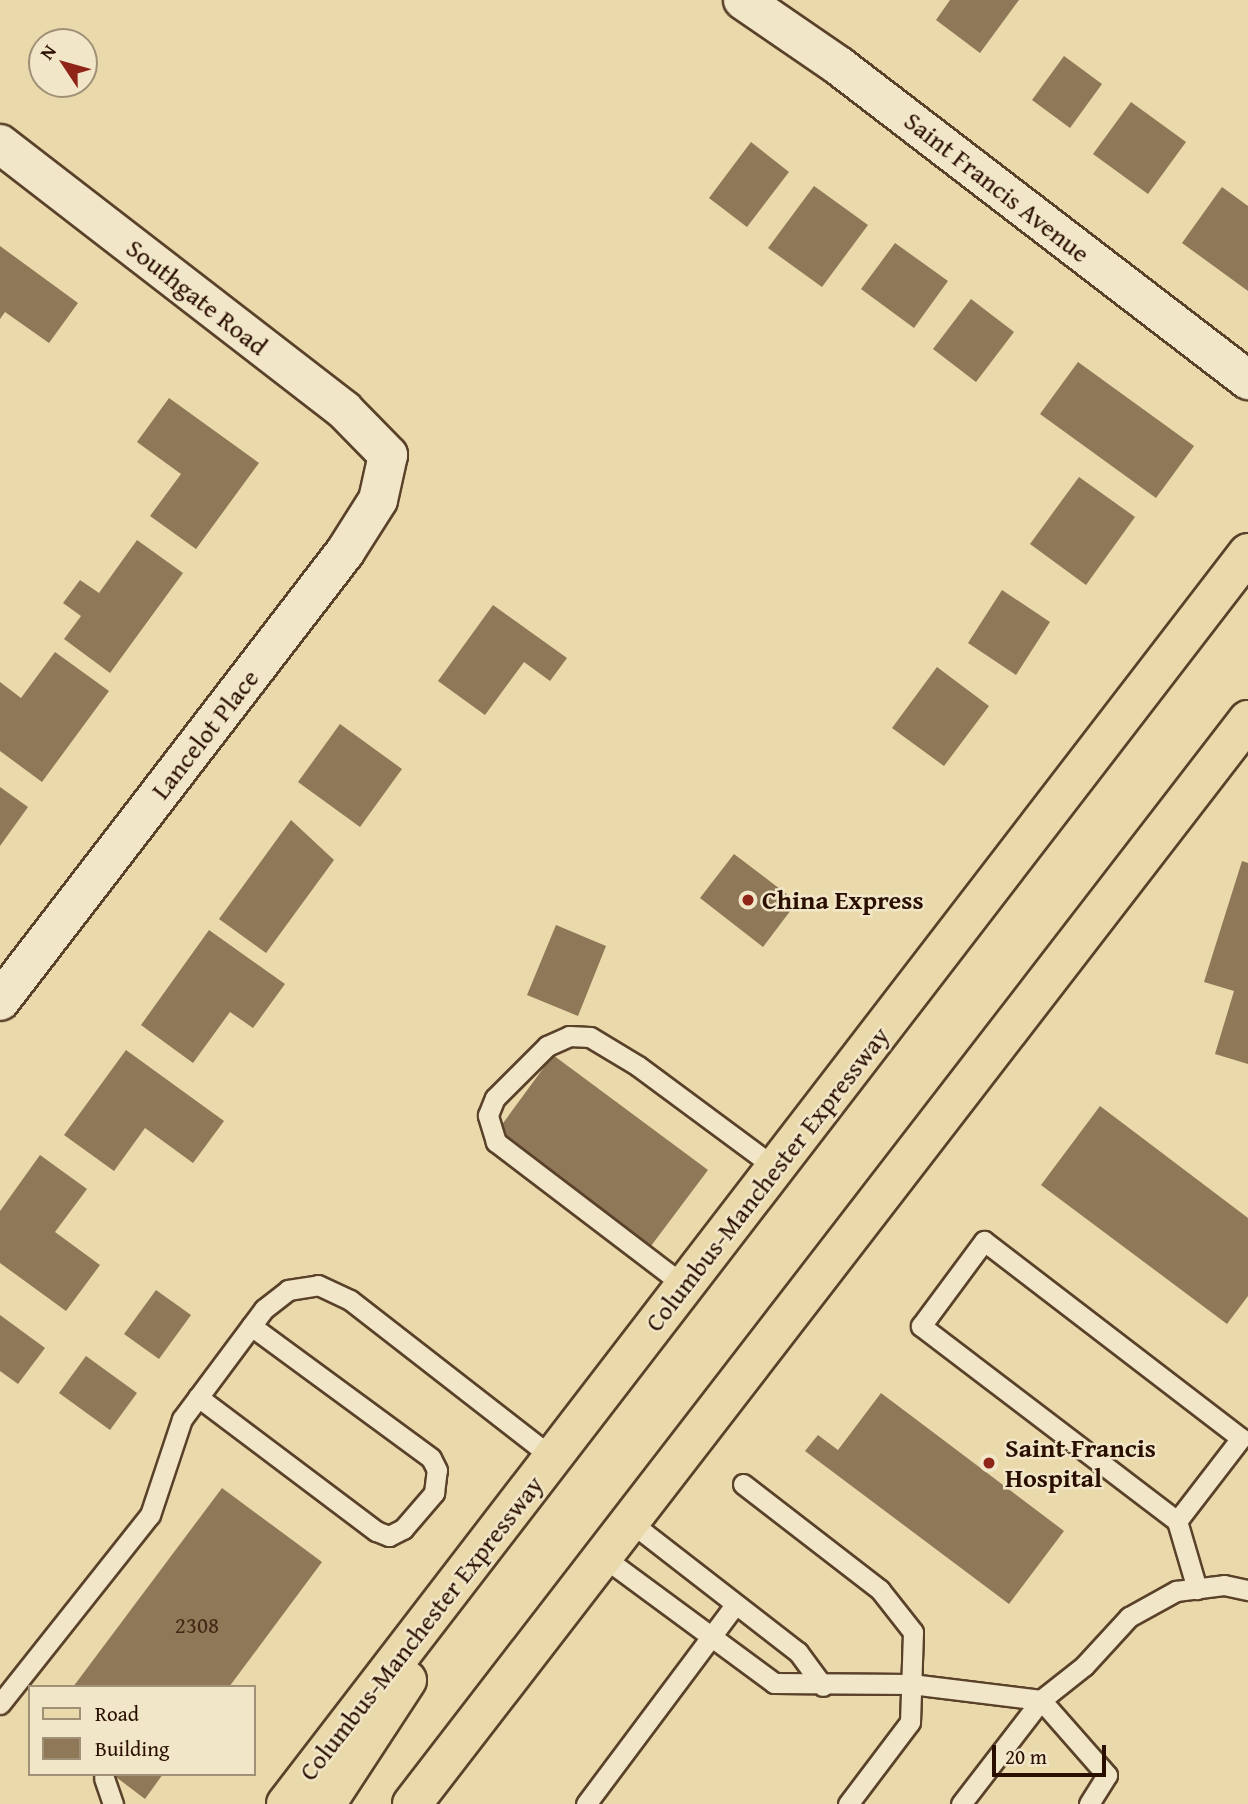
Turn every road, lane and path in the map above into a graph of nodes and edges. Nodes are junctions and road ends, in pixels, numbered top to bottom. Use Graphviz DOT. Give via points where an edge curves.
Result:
graph roads {
  1 [pos="743,0"];
  2 [pos="0,144"];
  3 [pos="1248,380"];
  4 [pos="388,456"];
  5 [pos="1248,553"];
  6 [pos="1248,720"];
  7 [pos="0,1001"];
  8 [pos="775,1168"];
  9 [pos="685,1286"];
  10 [pos="251,1326"];
  11 [pos="198,1397"];
  12 [pos="553,1458"];
  13 [pos="743,1484"];
  14 [pos="629,1521"];
  15 [pos="1177,1521"];
  16 [pos="602,1556"];
  17 [pos="1197,1589"];
  18 [pos="1248,1590"];
  19 [pos="735,1605"];
  20 [pos="424,1625"];
  21 [pos="715,1638"];
  22 [pos="911,1684"];
  23 [pos="823,1686"];
  24 [pos="1041,1700"];
  25 [pos="0,1704"];
  26 [pos="104,1778"];
  27 [pos="113,1804"];
  28 [pos="286,1804"];
  29 [pos="326,1804"];
  30 [pos="412,1804"];
  31 [pos="586,1804"];
  32 [pos="848,1804"];
  33 [pos="961,1804"];
  34 [pos="1089,1804"];
  1 -- 3 [label="street, Saint Francis Avenue" via="839,66"];
  2 -- 4 [label="street, Southgate Road" via="344,410"];
  4 -- 7 [label="street, Lancelot Place" via="378,500 345,552"];
  5 -- 8 [label="main road, Columbus-Manchester Expressway"];
  6 -- 14 [label="main road"];
  8 -- 9 [label="main road, Columbus-Manchester Expressway"];
  8 -- 9 [label="lane" via="638,1066 590,1037 569,1036 547,1046 495,1098 488,1122 496,1142"];
  9 -- 12 [label="main road, Columbus-Manchester Expressway"];
  10 -- 11 [label="lane"];
  10 -- 11 [label="lane" via="432,1458 437,1470 434,1493 403,1530 389,1536 376,1531"];
  10 -- 12 [label="lane" via="288,1290 318,1285 350,1300"];
  11 -- 25 [label="lane" via="182,1419 149,1515"];
  12 -- 20 [label="main road, Columbus-Manchester Expressway"];
  13 -- 22 [label="lane" via="880,1590 913,1632"];
  14 -- 16 [label="main road"];
  14 -- 19 [label="lane"];
  15 -- 15 [label="lane" via="1241,1438 984,1241 921,1326"];
  15 -- 17 [label="lane"];
  16 -- 21 [label="lane"];
  16 -- 30 [label="main road"];
  17 -- 18 [label="lane"];
  17 -- 24 [label="lane" via="1176,1591 1129,1617 1084,1666"];
  19 -- 21 [label="lane"];
  19 -- 23 [label="lane" via="798,1652"];
  20 -- 28 [label="main road, Columbus-Manchester Expressway"];
  20 -- 29 [label="main road" via="404,1692"];
  21 -- 23 [label="lane" via="774,1683"];
  21 -- 31 [label="lane"];
  22 -- 23 [label="lane"];
  22 -- 24 [label="lane"];
  22 -- 32 [label="lane" via="910,1722"];
  24 -- 33 [label="lane"];
  24 -- 34 [label="lane" via="1107,1775"];
  26 -- 27 [label="lane"];
}
